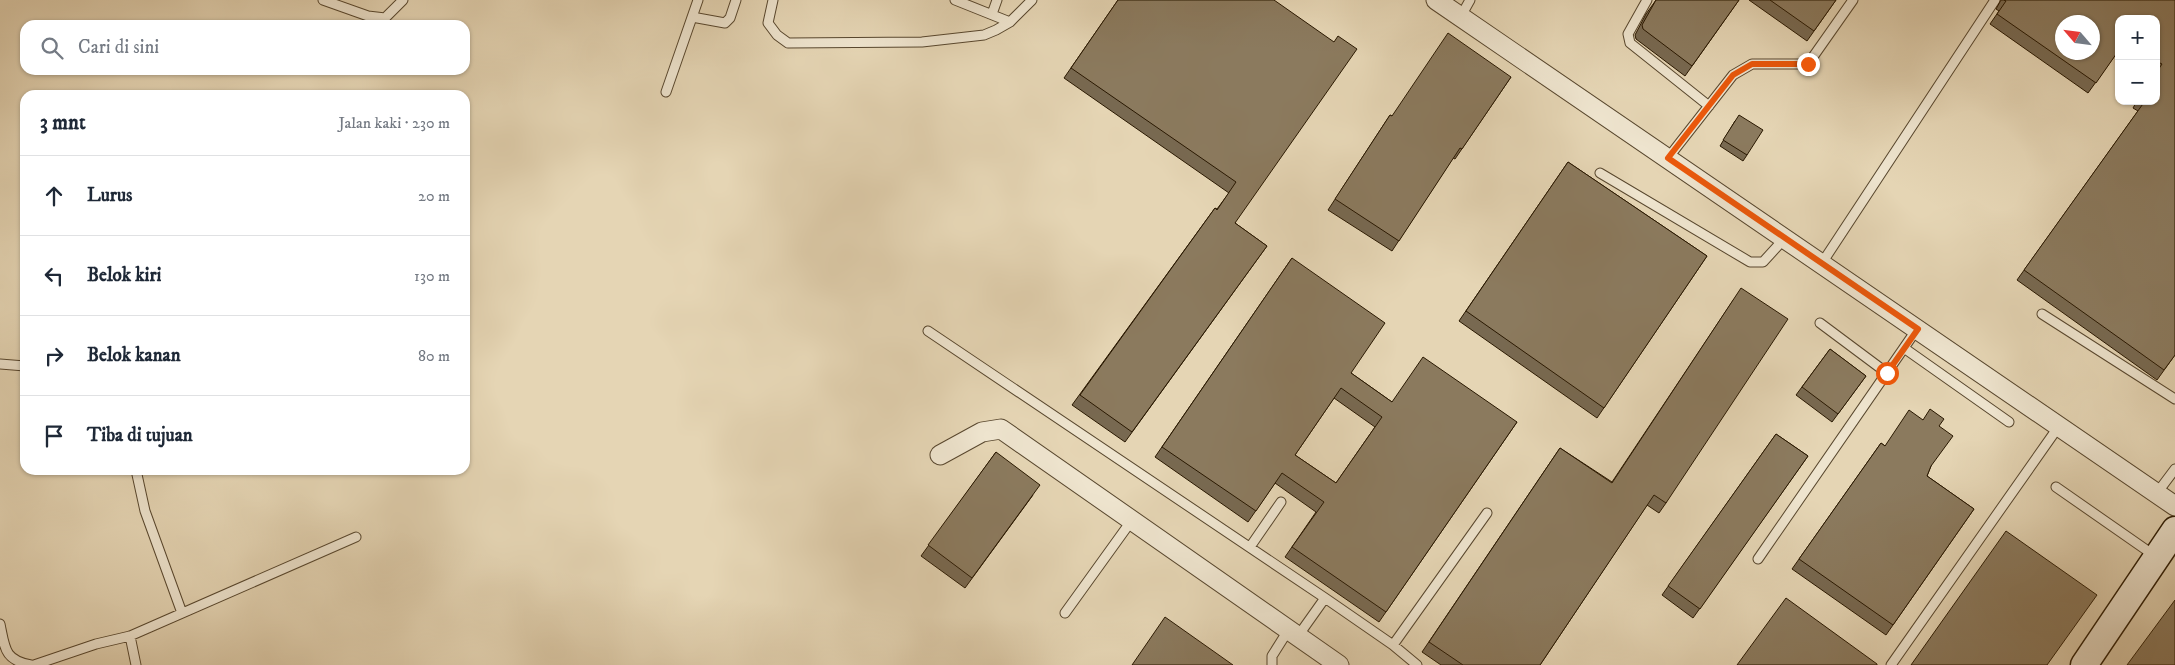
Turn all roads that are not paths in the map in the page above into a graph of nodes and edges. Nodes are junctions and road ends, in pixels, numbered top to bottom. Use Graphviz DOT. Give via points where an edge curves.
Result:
graph roads {
  1 [pos="323,0"];
  2 [pos="403,0"];
  3 [pos="698,0"];
  4 [pos="736,0"];
  5 [pos="773,0"];
  6 [pos="955,0"];
  7 [pos="997,0"];
  8 [pos="1032,0"];
  9 [pos="1436,0"];
  10 [pos="1647,0"];
  11 [pos="1853,0"];
  12 [pos="1995,0"];
  13 [pos="1465,8"];
  14 [pos="992,14"];
  15 [pos="692,17"];
  16 [pos="1010,22"];
  17 [pos="666,92"];
  18 [pos="1709,106"];
  19 [pos="1668,158"];
  20 [pos="1600,173"];
  21 [pos="1785,238"];
  22 [pos="1822,263"];
  23 [pos="2042,314"];
  24 [pos="1820,323"];
  25 [pos="1918,329"];
  26 [pos="928,331"];
  27 [pos="1904,348"];
  28 [pos="0,364"];
  29 [pos="20,366"];
  30 [pos="1887,373"];
  31 [pos="2175,399"];
  32 [pos="2009,422"];
  33 [pos="2059,426"];
  34 [pos="940,455"];
  35 [pos="2175,469"];
  36 [pos="137,475"];
  37 [pos="2056,487"];
  38 [pos="2157,493"];
  39 [pos="1281,502"];
  40 [pos="2175,506"];
  41 [pos="1487,513"];
  42 [pos="1132,520"];
  43 [pos="2175,530"];
  44 [pos="356,537"];
  45 [pos="1250,547"];
  46 [pos="2157,557"];
  47 [pos="1758,559"];
  48 [pos="1325,598"];
  49 [pos="182,613"];
  50 [pos="1065,613"];
  51 [pos="0,624"];
  52 [pos="1293,632"];
  53 [pos="130,636"];
  54 [pos="1393,645"];
  55 [pos="32,665"];
  56 [pos="136,665"];
  57 [pos="1272,665"];
  58 [pos="1339,665"];
  59 [pos="1417,665"];
  60 [pos="1891,665"];
  61 [pos="2084,665"];
  1 -- 2 [label="lane" via="368,16 385,18"];
  3 -- 15 [label="lane"];
  4 -- 15 [label="lane" via="725,23"];
  5 -- 16 [label="lane" via="768,23 777,35 788,42 922,42 984,35"];
  6 -- 14 [label="lane"];
  7 -- 14 [label="lane"];
  8 -- 16 [label="lane"];
  9 -- 13 [label="street"];
  10 -- 18 [label="lane" via="1628,38"];
  11 -- 18 [label="lane" via="1808,64 1752,64 1733,75"];
  12 -- 22 [label="lane"];
  13 -- 19 [label="street"];
  14 -- 16 [label="lane"];
  15 -- 17 [label="lane"];
  18 -- 19 [label="lane"];
  19 -- 21 [label="street"];
  20 -- 21 [label="lane" via="1750,262 1763,262"];
  21 -- 22 [label="street"];
  22 -- 25 [label="street"];
  23 -- 31 [label="lane"];
  24 -- 30 [label="lane"];
  25 -- 27 [label="lane"];
  25 -- 33 [label="street"];
  26 -- 45 [label="lane"];
  27 -- 30 [label="lane"];
  27 -- 32 [label="lane"];
  28 -- 29 [label="lane"];
  30 -- 47 [label="lane"];
  33 -- 38 [label="street"];
  33 -- 60 [label="lane"];
  34 -- 42 [label="street" via="982,432 1001,428"];
  35 -- 38 [label="lane"];
  36 -- 49 [label="lane" via="145,512"];
  37 -- 46 [label="lane"];
  38 -- 40 [label="street"];
  39 -- 45 [label="lane"];
  41 -- 54 [label="lane"];
  42 -- 50 [label="lane"];
  42 -- 52 [label="street"];
  43 -- 46 [label="street"];
  44 -- 49 [label="lane"];
  45 -- 48 [label="lane"];
  46 -- 61 [label="street"];
  48 -- 52 [label="lane"];
  48 -- 54 [label="lane"];
  49 -- 53 [label="lane"];
  51 -- 55 [label="lane" via="8,654 17,662"];
  52 -- 57 [label="lane" via="1272,656"];
  52 -- 58 [label="street"];
  53 -- 55 [label="lane"];
  53 -- 56 [label="lane"];
  54 -- 59 [label="lane"];
}
